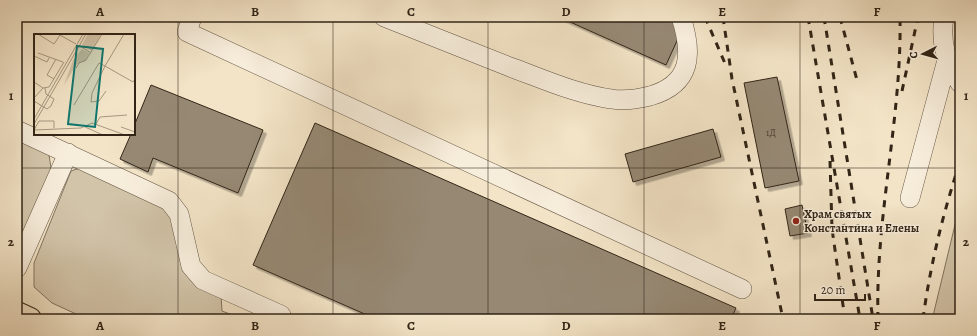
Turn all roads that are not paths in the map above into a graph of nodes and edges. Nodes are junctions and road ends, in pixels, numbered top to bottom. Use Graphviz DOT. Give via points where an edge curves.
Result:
graph roads {
  1 [pos="192,17"];
  2 [pos="384,17"];
  3 [pos="681,17"];
  4 [pos="944,17"];
  5 [pos="947,60"];
  6 [pos="960,83"];
  7 [pos="17,130"];
  8 [pos="68,153"];
  9 [pos="910,198"];
  10 [pos="17,268"];
  11 [pos="742,289"];
  12 [pos="17,313"];
  13 [pos="281,315"];
  14 [pos="30,319"];
  1 -- 11 [label="street" via="187,32"];
  2 -- 3 [label="street" via="562,87 612,100 638,99 663,92 680,79 688,58 688,37"];
  4 -- 5 [label="street" via="943,45"];
  5 -- 6 [label="street"];
  5 -- 9 [label="street"];
  7 -- 8 [label="street"];
  8 -- 10 [label="street"];
  8 -- 13 [label="street" via="169,201 179,214 191,266 203,280"];
  12 -- 14 [label="main road"];
}
